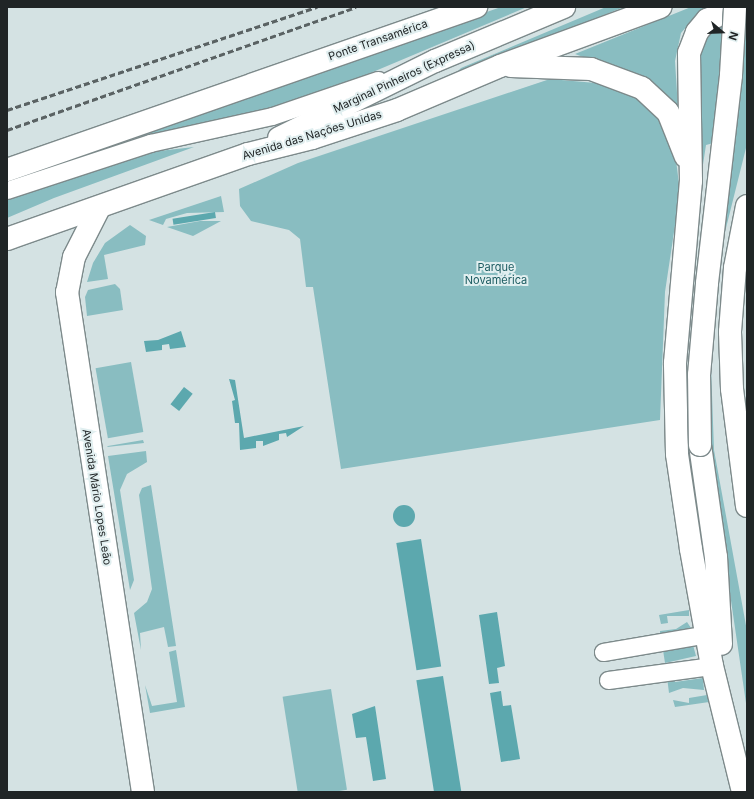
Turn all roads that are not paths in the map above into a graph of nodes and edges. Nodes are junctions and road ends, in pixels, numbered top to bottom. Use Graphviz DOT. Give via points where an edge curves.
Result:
graph roads {
  1 [pos="476,7"];
  2 [pos="564,7"];
  3 [pos="660,7"];
  4 [pos="735,7"];
  5 [pos="747,14"];
  6 [pos="435,61"];
  7 [pos="500,66"];
  8 [pos="248,154"];
  9 [pos="7,170"];
  10 [pos="691,181"];
  11 [pos="7,190"];
  12 [pos="747,206"];
  13 [pos="99,208"];
  14 [pos="7,240"];
  15 [pos="744,462"];
  16 [pos="747,506"];
  17 [pos="708,634"];
  18 [pos="603,652"];
  19 [pos="712,666"];
  20 [pos="608,680"];
  21 [pos="725,709"];
  22 [pos="143,792"];
  23 [pos="743,792"];
  1 -- 9 [label="main road, Ponte Transamérica" via="280,73"];
  2 -- 6 [label="main road, Marginal Pinheiros (Expressa)"];
  3 -- 7 [label="main road, Avenida das Nações Unidas"];
  4 -- 21 [label="main road, bridge" via="731,75 699,375 700,445 716,557"];
  5 -- 10 [label="main road" via="729,11 718,14 707,20 691,44 687,69 693,135"];
  6 -- 8 [label="main road, Marginal Pinheiros (Expressa)"];
  6 -- 11 [label="street" via="272,116 150,144"];
  7 -- 8 [label="main road, Avenida das Nações Unidas" via="397,110 312,138"];
  7 -- 10 [label="main road" via="590,69 609,73 642,88 668,112 678,132"];
  8 -- 13 [label="main road, Avenida das Nações Unidas"];
  10 -- 17 [label="main road" via="675,363 677,454"];
  12 -- 15 [label="main road" via="735,268 730,332"];
  13 -- 14 [label="main road, Avenida das Nações Unidas"];
  13 -- 22 [label="main road, Avenida Mário Lopes Leão" via="74,257 66,292"];
  15 -- 16 [label="main road"];
  17 -- 18 [label="street"];
  17 -- 19 [label="main road"];
  19 -- 20 [label="street"];
  19 -- 21 [label="main road"];
  21 -- 23 [label="main road"];
}
